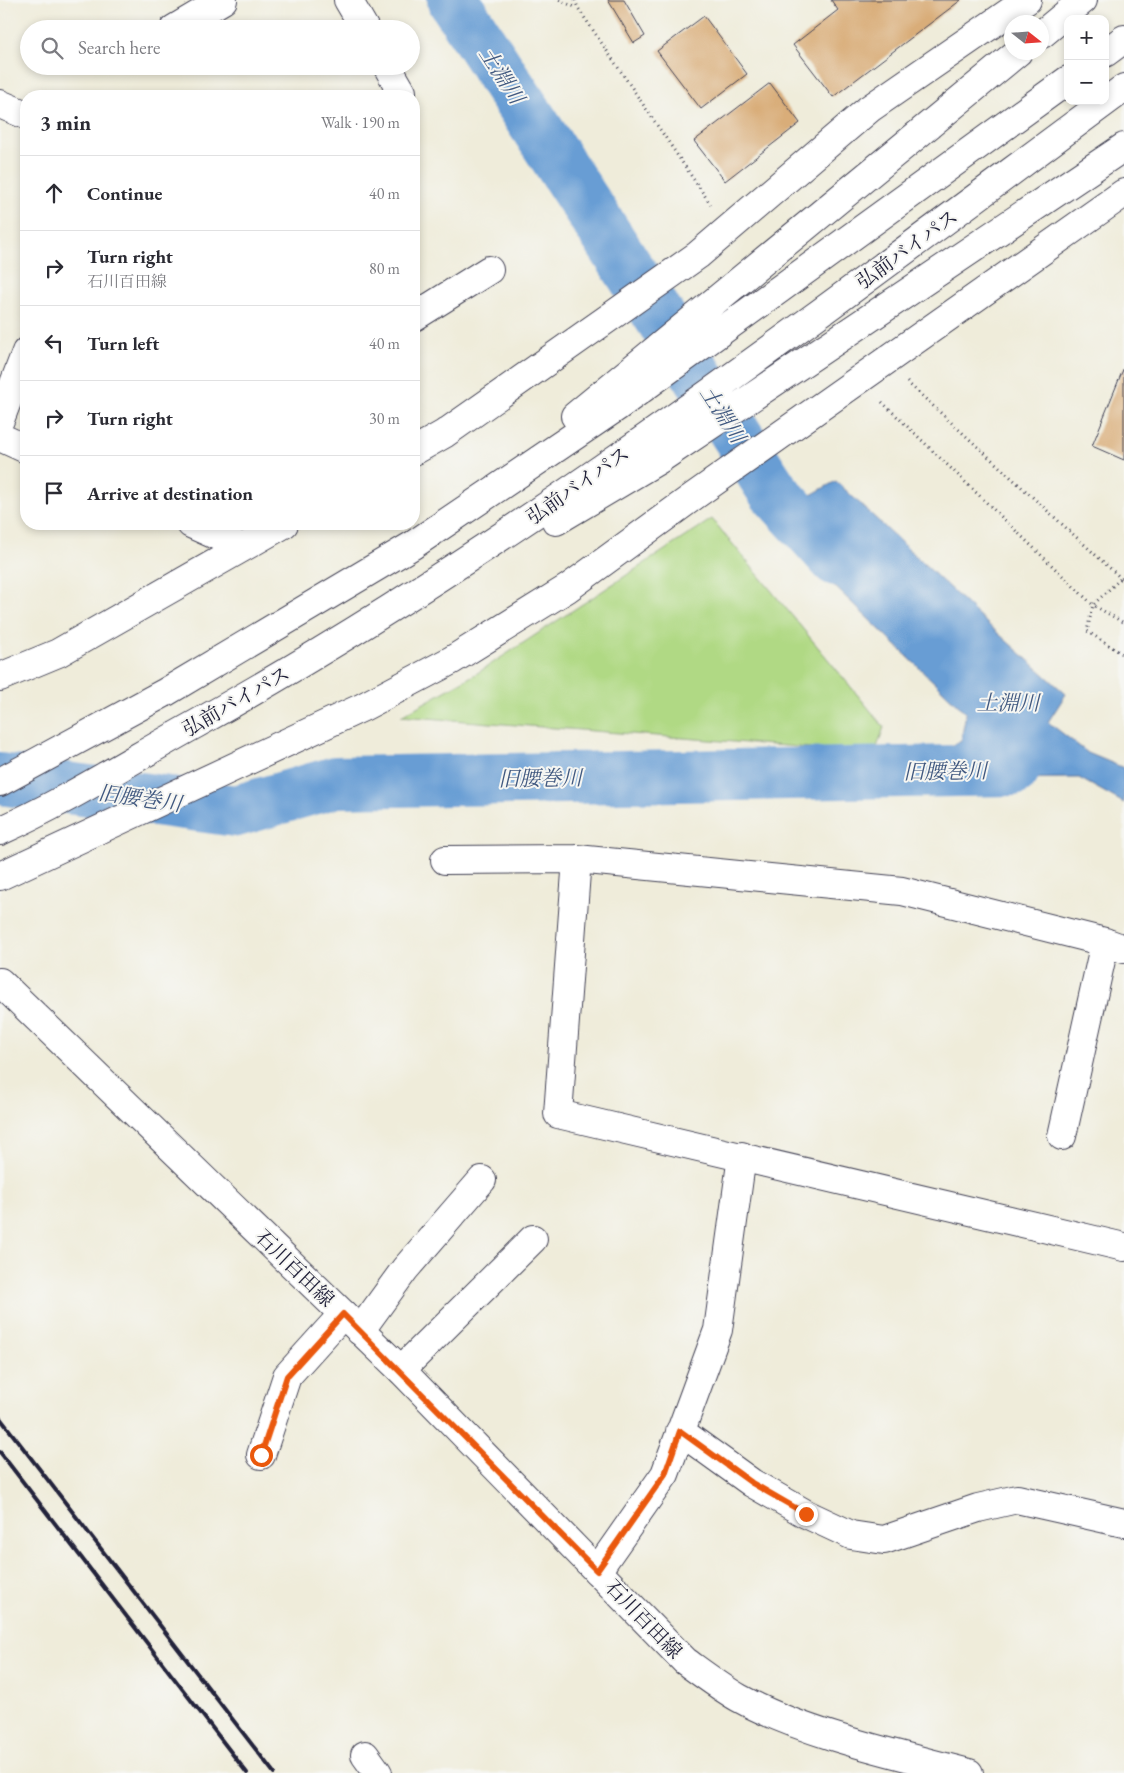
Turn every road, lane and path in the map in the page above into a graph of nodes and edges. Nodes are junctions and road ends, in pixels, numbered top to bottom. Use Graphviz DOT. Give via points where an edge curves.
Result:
graph roads {
  1 [pos="223,0"];
  2 [pos="348,0"];
  3 [pos="559,0"];
  4 [pos="575,0"];
  5 [pos="1027,0"];
  6 [pos="1083,0"];
  7 [pos="578,8"];
  8 [pos="189,20"];
  9 [pos="360,20"];
  10 [pos="1049,28"];
  11 [pos="1124,39"];
  12 [pos="1109,49"];
  13 [pos="1008,60"];
  14 [pos="392,75"];
  15 [pos="1064,83"];
  16 [pos="1124,88"];
  17 [pos="401,90"];
  18 [pos="0,104"];
  19 [pos="20,112"];
  20 [pos="1124,147"];
  21 [pos="1124,193"];
  22 [pos="713,208"];
  23 [pos="489,270"];
  24 [pos="420,313"];
  25 [pos="20,368"];
  26 [pos="901,376"];
  27 [pos="611,398"];
  28 [pos="882,402"];
  29 [pos="0,420"];
  30 [pos="0,437"];
  31 [pos="20,446"];
  32 [pos="420,448"];
  33 [pos="652,449"];
  34 [pos="204,530"];
  35 [pos="273,530"];
  36 [pos="242,547"];
  37 [pos="1122,580"];
  38 [pos="1093,605"];
  39 [pos="1124,623"];
  40 [pos="1124,655"];
  41 [pos="0,677"];
  42 [pos="0,782"];
  43 [pos="0,831"];
  44 [pos="578,859"];
  45 [pos="445,860"];
  46 [pos="0,876"];
  47 [pos="1115,946"];
  48 [pos="0,982"];
  49 [pos="1062,1136"];
  50 [pos="742,1156"];
  51 [pos="482,1180"];
  52 [pos="533,1239"];
  53 [pos="1124,1247"];
  54 [pos="352,1322"];
  55 [pos="401,1370"];
  56 [pos="680,1431"];
  57 [pos="261,1455"];
  58 [pos="1124,1523"];
  59 [pos="597,1571"];
  60 [pos="886,1763"];
  61 [pos="968,1773"];
  1 -- 8 [label="main road"];
  2 -- 9 [label="main road"];
  3 -- 7 [label="path"];
  4 -- 7 [label="path"];
  5 -- 32 [label="main road" via="869,109 698,255"];
  6 -- 10 [label="main road"];
  7 -- 22 [label="path"];
  11 -- 12 [label="main road"];
  13 -- 27 [label="main road" via="726,290"];
  14 -- 17 [label="main road"];
  15 -- 27 [label="main road" via="747,312"];
  16 -- 33 [label="main road, 弘前バイパス" via="772,348"];
  18 -- 19 [label="main road"];
  20 -- 33 [label="main road" via="791,370"];
  21 -- 46 [label="main road" via="568,588 452,660 363,708"];
  23 -- 24 [label="main road"];
  25 -- 29 [label="main road"];
  26 -- 37 [label="path"];
  27 -- 42 [label="main road" via="447,522 166,692"];
  28 -- 38 [label="path"];
  30 -- 31 [label="main road"];
  33 -- 43 [label="main road, 弘前バイパス" via="544,510 385,614 253,692"];
  34 -- 36 [label="main road"];
  35 -- 36 [label="main road"];
  36 -- 41 [label="main road" via="58,653"];
  37 -- 38 [label="path"];
  38 -- 39 [label="path"];
  38 -- 40 [label="path" via="1087,631"];
  44 -- 45 [label="main road"];
  44 -- 47 [label="main road" via="902,891"];
  44 -- 50 [label="main road" via="558,1114"];
  47 -- 49 [label="main road"];
  48 -- 54 [label="main road, 石川百田線"];
  50 -- 53 [label="main road"];
  50 -- 56 [label="main road" via="718,1330"];
  51 -- 54 [label="main road" via="405,1269"];
  52 -- 55 [label="main road"];
  54 -- 55 [label="main road, 石川百田線"];
  54 -- 57 [label="main road" via="287,1376"];
  55 -- 59 [label="main road, 石川百田線"];
  56 -- 58 [label="main road" via="752,1483 851,1535 884,1540 978,1508 1017,1499"];
  56 -- 59 [label="main road" via="665,1474"];
  59 -- 60 [label="main road, 石川百田線" via="685,1661 713,1682 768,1712"];
  60 -- 61 [label="main road, 石川百田線"];
}
